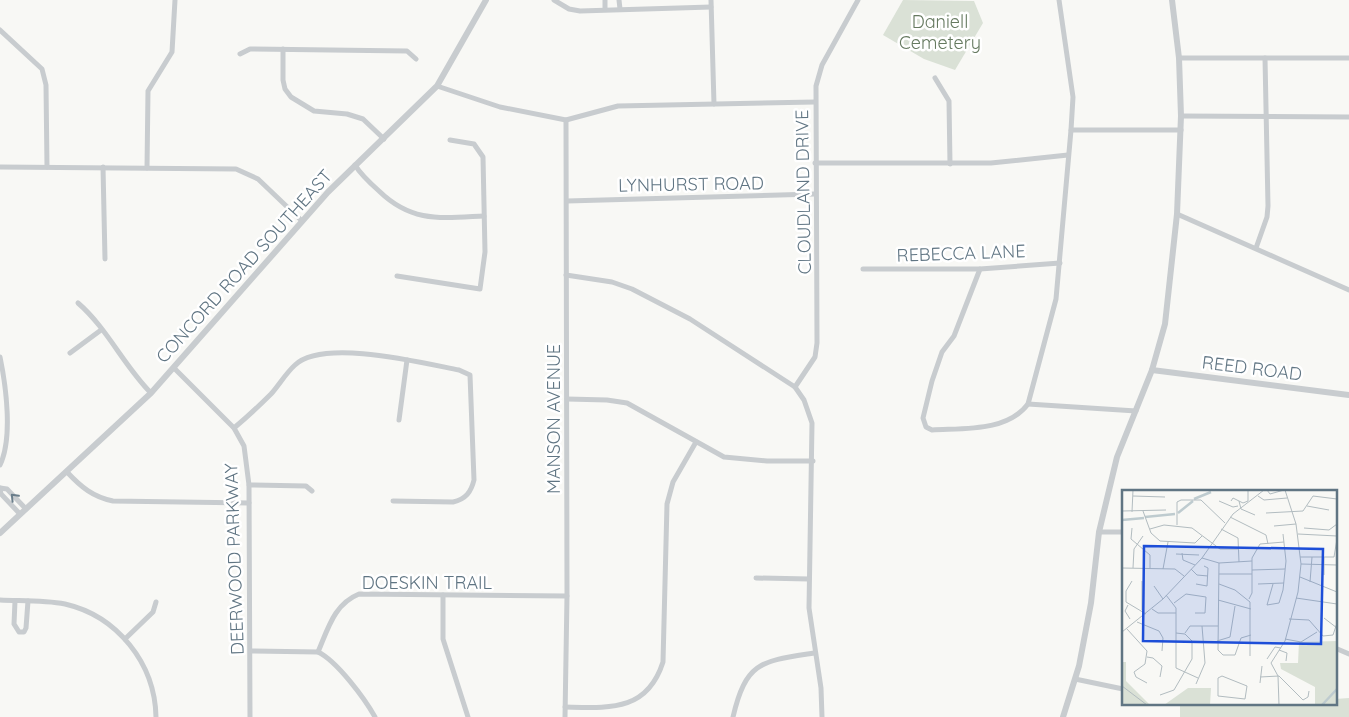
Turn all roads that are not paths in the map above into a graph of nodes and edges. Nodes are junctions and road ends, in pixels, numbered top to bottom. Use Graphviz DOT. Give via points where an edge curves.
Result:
graph roads {
  1 [pos="175,0"];
  2 [pos="486,0"];
  3 [pos="554,0"];
  4 [pos="605,0"];
  5 [pos="619,0"];
  6 [pos="711,0"];
  7 [pos="858,0"];
  8 [pos="1059,0"];
  9 [pos="1172,0"];
  10 [pos="711,7"];
  11 [pos="605,9"];
  12 [pos="620,9"];
  13 [pos="0,30"];
  14 [pos="283,49"];
  15 [pos="240,54"];
  16 [pos="1179,58"];
  17 [pos="1265,58"];
  18 [pos="1349,58"];
  19 [pos="416,60"];
  20 [pos="935,78"];
  21 [pos="437,86"];
  22 [pos="815,102"];
  23 [pos="714,104"];
  24 [pos="1181,116"];
  25 [pos="1349,116"];
  26 [pos="1265,117"];
  27 [pos="566,120"];
  28 [pos="1071,130"];
  29 [pos="1181,130"];
  30 [pos="384,139"];
  31 [pos="450,140"];
  32 [pos="1068,155"];
  33 [pos="815,163"];
  34 [pos="950,164"];
  35 [pos="355,165"];
  36 [pos="0,167"];
  37 [pos="47,167"];
  38 [pos="103,167"];
  39 [pos="147,168"];
  40 [pos="816,194"];
  41 [pos="567,201"];
  42 [pos="1177,214"];
  43 [pos="484,216"];
  44 [pos="302,221"];
  45 [pos="1256,248"];
  46 [pos="105,259"];
  47 [pos="1060,263"];
  48 [pos="980,268"];
  49 [pos="863,269"];
  50 [pos="566,274"];
  51 [pos="397,276"];
  52 [pos="1349,290"];
  53 [pos="78,303"];
  54 [pos="101,330"];
  55 [pos="70,353"];
  56 [pos="0,357"];
  57 [pos="407,360"];
  58 [pos="174,368"];
  59 [pos="1152,370"];
  60 [pos="795,387"];
  61 [pos="150,393"];
  62 [pos="1349,395"];
  63 [pos="566,399"];
  64 [pos="1028,404"];
  65 [pos="1136,411"];
  66 [pos="399,420"];
  67 [pos="234,428"];
  68 [pos="696,442"];
  69 [pos="813,461"];
  70 [pos="0,465"];
  71 [pos="67,472"];
  72 [pos="249,485"];
  73 [pos="312,491"];
  74 [pos="393,501"];
  75 [pos="249,503"];
  76 [pos="26,509"];
  77 [pos="20,514"];
  78 [pos="1099,532"];
  79 [pos="1122,532"];
  80 [pos="0,533"];
  81 [pos="756,578"];
  82 [pos="809,578"];
  83 [pos="443,595"];
  84 [pos="568,596"];
  85 [pos="0,600"];
  86 [pos="15,601"];
  87 [pos="28,601"];
  88 [pos="156,602"];
  89 [pos="125,639"];
  90 [pos="1336,648"];
  91 [pos="251,651"];
  92 [pos="318,652"];
  93 [pos="814,653"];
  94 [pos="1349,654"];
  95 [pos="1075,679"];
  96 [pos="1122,689"];
  97 [pos="565,708"];
  98 [pos="156,717"];
  99 [pos="250,717"];
  100 [pos="374,717"];
  101 [pos="468,717"];
  102 [pos="565,717"];
  103 [pos="733,717"];
  104 [pos="822,717"];
  105 [pos="1063,717"];
  1 -- 39 [label="street" via="172,52 148,91"];
  2 -- 21 [label="street, CONCORD ROAD SOUTHEAST"];
  3 -- 11 [label="street" via="570,9"];
  4 -- 11 [label="street"];
  5 -- 12 [label="street"];
  6 -- 10 [label="street"];
  7 -- 22 [label="street, CLOUDLAND DRIVE" via="822,65"];
  8 -- 28 [label="street" via="1073,97"];
  9 -- 16 [label="street"];
  10 -- 12 [label="street"];
  10 -- 23 [label="street"];
  11 -- 12 [label="street"];
  13 -- 37 [label="street" via="42,70 46,85"];
  14 -- 15 [label="street" via="250,49"];
  14 -- 19 [label="street" via="407,51"];
  14 -- 30 [label="street" via="283,80 291,97 314,111 363,119"];
  16 -- 17 [label="street"];
  16 -- 24 [label="street"];
  17 -- 18 [label="street"];
  17 -- 26 [label="street"];
  20 -- 34 [label="street" via="949,101"];
  21 -- 27 [label="street" via="500,107"];
  21 -- 30 [label="street, CONCORD ROAD SOUTHEAST"];
  22 -- 23 [label="street"];
  22 -- 33 [label="street, CLOUDLAND DRIVE"];
  23 -- 27 [label="street" via="618,106"];
  24 -- 26 [label="street"];
  24 -- 29 [label="street"];
  25 -- 26 [label="street"];
  26 -- 45 [label="street" via="1267,217"];
  27 -- 41 [label="street, MANSON AVENUE"];
  28 -- 29 [label="street"];
  28 -- 32 [label="street"];
  29 -- 42 [label="street"];
  30 -- 35 [label="street, CONCORD ROAD SOUTHEAST"];
  31 -- 43 [label="street" via="474,144 483,157"];
  32 -- 34 [label="street"];
  32 -- 47 [label="street"];
  33 -- 34 [label="street"];
  33 -- 40 [label="street, CLOUDLAND DRIVE"];
  35 -- 43 [label="street" via="360,174 404,211 424,216"];
  35 -- 44 [label="street, CONCORD ROAD SOUTHEAST"];
  36 -- 37 [label="street"];
  37 -- 38 [label="street"];
  38 -- 39 [label="street"];
  38 -- 46 [label="street"];
  39 -- 44 [label="street" via="236,169 258,180"];
  40 -- 41 [label="street, LYNHURST ROAD"];
  40 -- 60 [label="street, CLOUDLAND DRIVE" via="817,343 815,357"];
  41 -- 50 [label="street, MANSON AVENUE"];
  42 -- 45 [label="street"];
  42 -- 59 [label="street" via="1165,324"];
  43 -- 51 [label="street" via="485,252 480,289"];
  44 -- 58 [label="street, CONCORD ROAD SOUTHEAST"];
  45 -- 52 [label="street"];
  47 -- 48 [label="street, REBECCA LANE"];
  47 -- 64 [label="street" via="1052,314"];
  48 -- 49 [label="street, REBECCA LANE"];
  48 -- 64 [label="street" via="954,336 942,352 932,379 924,418 926,427 932,430 993,425 1017,415"];
  50 -- 60 [label="street" via="632,289 690,319"];
  50 -- 63 [label="street, MANSON AVENUE"];
  53 -- 54 [label="street"];
  54 -- 55 [label="street"];
  54 -- 61 [label="street"];
  56 -- 70 [label="street" via="7,436"];
  57 -- 66 [label="street"];
  57 -- 67 [label="street" via="322,353 309,356 296,364"];
  57 -- 74 [label="street" via="470,375 474,480 462,500"];
  58 -- 61 [label="street, CONCORD ROAD SOUTHEAST"];
  58 -- 67 [label="street, DEERWOOD PARKWAY"];
  59 -- 62 [label="street, REED ROAD"];
  59 -- 65 [label="street"];
  60 -- 69 [label="street" via="804,400 812,423"];
  61 -- 71 [label="street, CONCORD ROAD SOUTHEAST"];
  63 -- 68 [label="street" via="627,403"];
  63 -- 84 [label="street, MANSON AVENUE"];
  64 -- 65 [label="street"];
  65 -- 78 [label="street" via="1117,457"];
  67 -- 72 [label="street, DEERWOOD PARKWAY" via="244,446"];
  68 -- 69 [label="street" via="734,459"];
  68 -- 97 [label="street" via="673,482 667,504 662,662 658,677 647,691 620,706"];
  69 -- 82 [label="street"];
  71 -- 75 [label="street" via="98,498 113,501"];
  71 -- 76 [label="street, CONCORD ROAD SOUTHEAST"];
  72 -- 73 [label="street" via="306,486"];
  72 -- 75 [label="street, DEERWOOD PARKWAY"];
  75 -- 91 [label="street, DEERWOOD PARKWAY"];
  76 -- 77 [label="street, CONCORD ROAD SOUTHEAST"];
  76 -- 77 [label="street, one-way" via="7,489 0,488"];
  77 -- 80 [label="street, CONCORD ROAD SOUTHEAST"];
  78 -- 79 [label="street"];
  78 -- 95 [label="street" via="1091,603"];
  81 -- 82 [label="street"];
  82 -- 93 [label="street"];
  83 -- 84 [label="street, DOESKIN TRAIL"];
  83 -- 92 [label="street, DOESKIN TRAIL" via="359,594 352,597 337,609"];
  83 -- 101 [label="street" via="443,639"];
  84 -- 97 [label="street, MANSON AVENUE"];
  85 -- 86 [label="street"];
  86 -- 87 [label="street"];
  86 -- 87 [label="street" via="14,624 19,632 26,628"];
  87 -- 89 [label="street" via="58,603 83,610 99,618"];
  88 -- 89 [label="street" via="153,612"];
  89 -- 98 [label="street" via="148,676"];
  90 -- 94 [label="street"];
  91 -- 92 [label="street"];
  91 -- 99 [label="street, DEERWOOD PARKWAY"];
  92 -- 100 [label="street" via="334,664"];
  93 -- 103 [label="street" via="758,666 743,683"];
  93 -- 104 [label="street" via="821,688"];
  95 -- 96 [label="street"];
  95 -- 105 [label="street"];
  97 -- 102 [label="street, MANSON AVENUE"];
}
